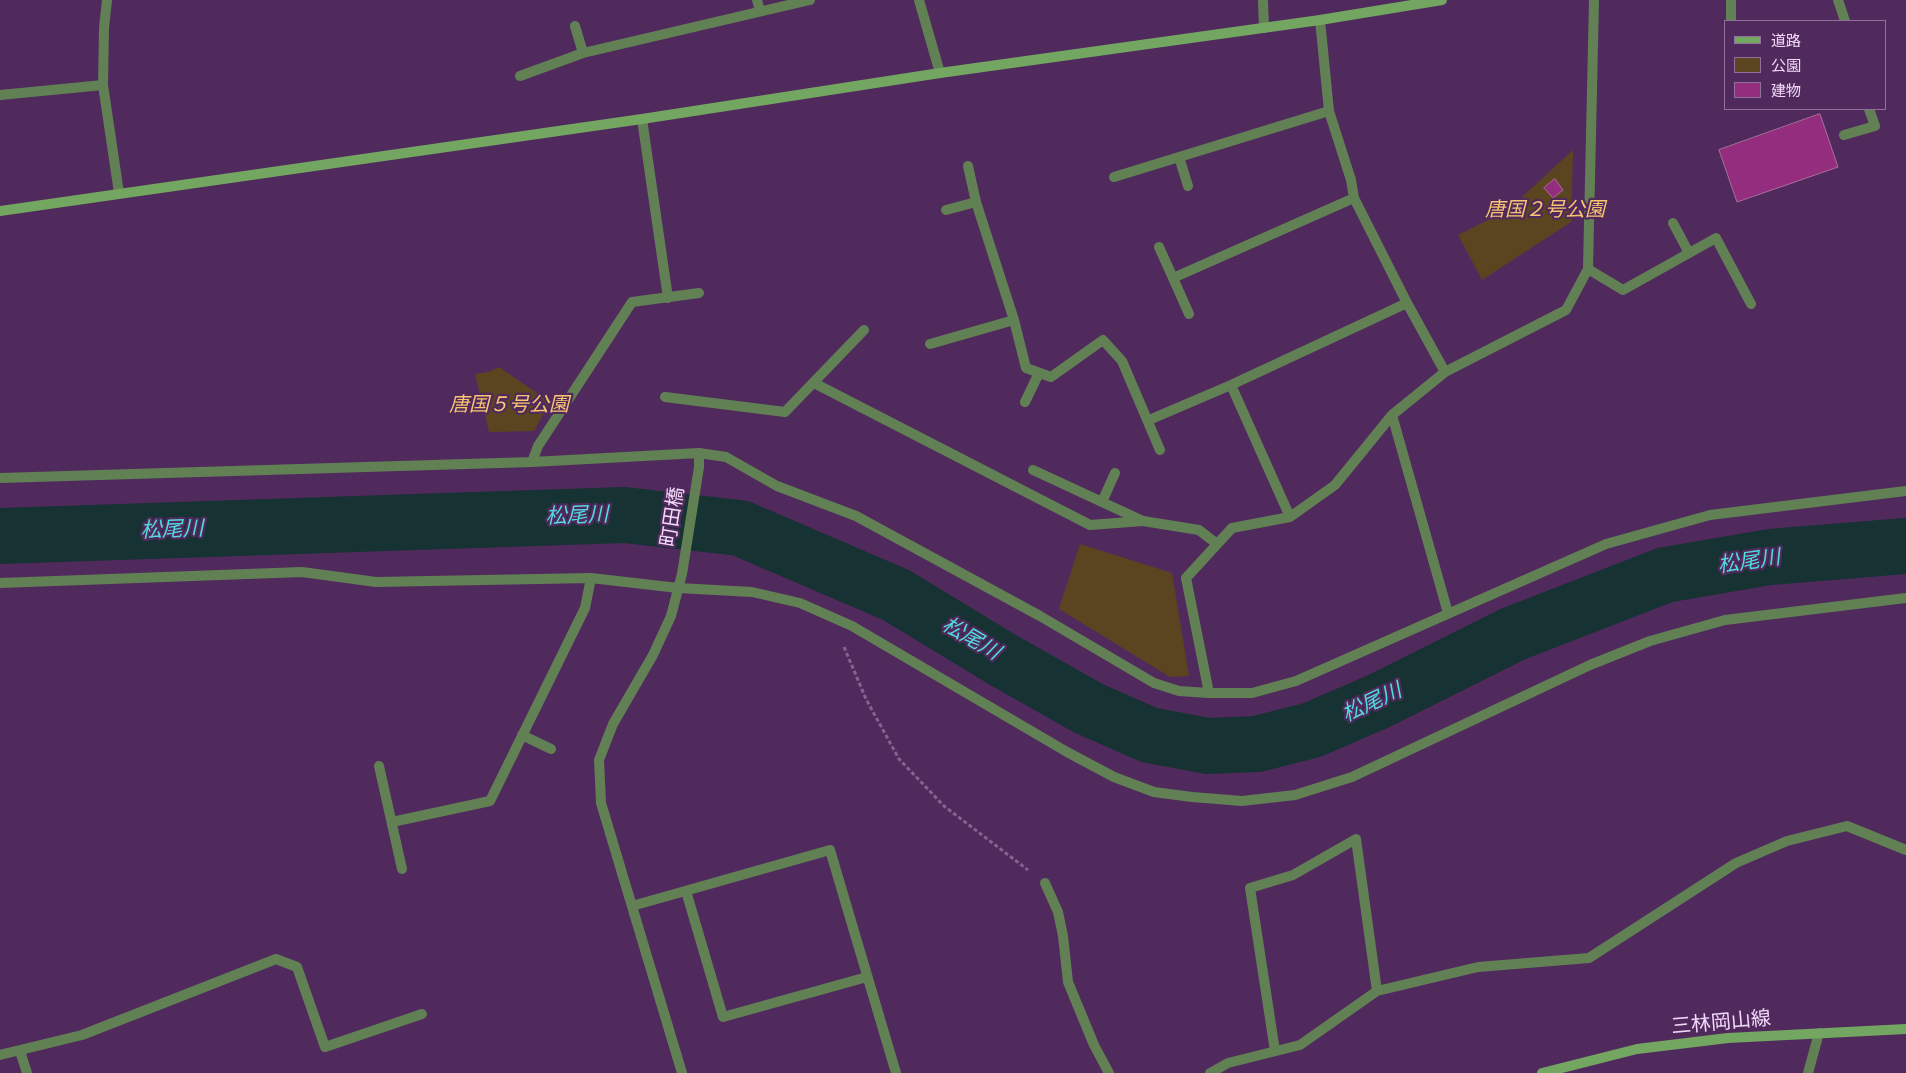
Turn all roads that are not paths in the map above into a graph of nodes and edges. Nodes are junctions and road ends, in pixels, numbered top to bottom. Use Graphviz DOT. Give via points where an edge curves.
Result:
graph roads {
  1 [pos="107,0"];
  2 [pos="757,0"];
  3 [pos="810,0"];
  4 [pos="919,0"];
  5 [pos="1263,0"];
  6 [pos="1442,0"];
  7 [pos="1594,0"];
  8 [pos="1731,0"];
  9 [pos="1838,0"];
  10 [pos="760,12"];
  11 [pos="1320,20"];
  12 [pos="1731,20"];
  13 [pos="1845,20"];
  14 [pos="575,26"];
  15 [pos="1264,28"];
  16 [pos="583,53"];
  17 [pos="940,73"];
  18 [pos="520,76"];
  19 [pos="103,85"];
  20 [pos="0,95"];
  21 [pos="1869,110"];
  22 [pos="1329,111"];
  23 [pos="642,119"];
  24 [pos="1844,135"];
  25 [pos="1179,157"];
  26 [pos="968,166"];
  27 [pos="1114,177"];
  28 [pos="1188,186"];
  29 [pos="119,193"];
  30 [pos="1354,198"];
  31 [pos="976,202"];
  32 [pos="946,210"];
  33 [pos="0,211"];
  34 [pos="1672,223"];
  35 [pos="1159,247"];
  36 [pos="1688,253"];
  37 [pos="1588,269"];
  38 [pos="1173,278"];
  39 [pos="699,293"];
  40 [pos="668,298"];
  41 [pos="1407,303"];
  42 [pos="1751,304"];
  43 [pos="1189,314"];
  44 [pos="1014,320"];
  45 [pos="864,330"];
  46 [pos="930,344"];
  47 [pos="1039,372"];
  48 [pos="1445,372"];
  49 [pos="814,383"];
  50 [pos="1231,385"];
  51 [pos="665,397"];
  52 [pos="1025,402"];
  53 [pos="1392,416"];
  54 [pos="1149,420"];
  55 [pos="1160,450"];
  56 [pos="699,453"];
  57 [pos="532,462"];
  58 [pos="1033,470"];
  59 [pos="1115,473"];
  60 [pos="0,478"];
  61 [pos="1906,491"];
  62 [pos="1102,502"];
  63 [pos="1290,517"];
  64 [pos="1143,521"];
  65 [pos="1217,544"];
  66 [pos="591,578"];
  67 [pos="0,583"];
  68 [pos="678,588"];
  69 [pos="1906,598"];
  70 [pos="1448,614"];
  71 [pos="1210,693"];
  72 [pos="522,735"];
  73 [pos="551,749"];
  74 [pos="379,766"];
  75 [pos="392,822"];
  76 [pos="1906,850"];
  77 [pos="402,869"];
  78 [pos="1045,883"];
  79 [pos="686,891"];
  80 [pos="632,906"];
  81 [pos="867,978"];
  82 [pos="1377,991"];
  83 [pos="422,1014"];
  84 [pos="1906,1029"];
  85 [pos="1819,1033"];
  86 [pos="20,1051"];
  87 [pos="1275,1051"];
  88 [pos="0,1055"];
  89 [pos="27,1073"];
  90 [pos="682,1073"];
  91 [pos="896,1073"];
  92 [pos="1109,1073"];
  93 [pos="1210,1073"];
  94 [pos="1542,1073"];
  95 [pos="1808,1073"];
  1 -- 19 [label="street"];
  2 -- 10 [label="street"];
  3 -- 10 [label="street"];
  4 -- 17 [label="street"];
  5 -- 15 [label="street"];
  6 -- 11 [label="street"];
  7 -- 37 [label="street"];
  8 -- 12 [label="street"];
  9 -- 13 [label="street"];
  10 -- 16 [label="street"];
  11 -- 15 [label="street"];
  11 -- 22 [label="street"];
  14 -- 16 [label="street"];
  15 -- 17 [label="street"];
  16 -- 18 [label="street"];
  17 -- 23 [label="street"];
  19 -- 20 [label="street"];
  19 -- 29 [label="street"];
  21 -- 24 [label="street" via="1875,126"];
  22 -- 25 [label="street"];
  22 -- 30 [label="street"];
  23 -- 29 [label="street"];
  23 -- 40 [label="street"];
  25 -- 27 [label="street"];
  25 -- 28 [label="street"];
  26 -- 31 [label="street"];
  29 -- 33 [label="street"];
  30 -- 38 [label="street"];
  30 -- 41 [label="street"];
  31 -- 32 [label="street"];
  31 -- 44 [label="street"];
  34 -- 36 [label="street"];
  35 -- 38 [label="street"];
  36 -- 37 [label="street" via="1623,290"];
  36 -- 42 [label="street" via="1716,238"];
  37 -- 48 [label="street" via="1566,310"];
  38 -- 43 [label="street"];
  39 -- 40 [label="street"];
  40 -- 57 [label="street" via="632,302 538,446"];
  41 -- 48 [label="street"];
  41 -- 50 [label="street"];
  44 -- 46 [label="street"];
  44 -- 47 [label="street" via="1026,368"];
  45 -- 49 [label="street"];
  47 -- 52 [label="street"];
  47 -- 54 [label="street" via="1051,377 1103,340 1122,361"];
  48 -- 53 [label="street"];
  49 -- 51 [label="street" via="785,412"];
  49 -- 64 [label="street" via="1090,525"];
  50 -- 54 [label="street"];
  50 -- 63 [label="street"];
  53 -- 63 [label="street" via="1335,484"];
  53 -- 70 [label="street"];
  54 -- 55 [label="street"];
  56 -- 57 [label="street"];
  56 -- 68 [label="street, 町田橋"];
  56 -- 71 [label="street" via="726,457 777,486 856,516 1040,616 1154,683 1179,692"];
  57 -- 60 [label="street"];
  58 -- 62 [label="street"];
  59 -- 62 [label="street"];
  61 -- 70 [label="street" via="1710,514 1606,544"];
  62 -- 64 [label="street"];
  63 -- 65 [label="street" via="1232,528"];
  64 -- 65 [label="street" via="1200,530"];
  65 -- 71 [label="street" via="1186,578"];
  66 -- 67 [label="street" via="376,582 302,572"];
  66 -- 68 [label="street"];
  66 -- 72 [label="street" via="585,608"];
  68 -- 69 [label="street" via="752,592 800,603 852,626 1114,777 1154,792 1242,801 1295,794 1352,777 1590,664 1650,641 1725,620"];
  68 -- 80 [label="street, 町田橋" via="671,616 653,656 613,724 599,760 601,803"];
  70 -- 71 [label="street" via="1296,681 1252,693"];
  72 -- 73 [label="street"];
  72 -- 75 [label="street" via="490,801"];
  74 -- 75 [label="street"];
  75 -- 77 [label="street"];
  76 -- 82 [label="street" via="1847,826 1788,841 1736,863 1589,958 1478,968"];
  78 -- 92 [label="street" via="1058,912 1068,982"];
  79 -- 80 [label="street"];
  79 -- 81 [label="street" via="723,1017"];
  79 -- 81 [label="street" via="830,850"];
  80 -- 90 [label="street, 町田橋"];
  81 -- 91 [label="street"];
  82 -- 87 [label="street" via="1300,1045"];
  82 -- 87 [label="street" via="1356,839 1294,875 1250,888"];
  83 -- 86 [label="street" via="325,1047 297,967 276,959 82,1035"];
  84 -- 85 [label="street, 三林岡山線"];
  85 -- 94 [label="street, 三林岡山線" via="1728,1038 1637,1049"];
  85 -- 95 [label="street"];
  86 -- 88 [label="street"];
  86 -- 89 [label="street"];
  87 -- 93 [label="street" via="1228,1063"];
}
